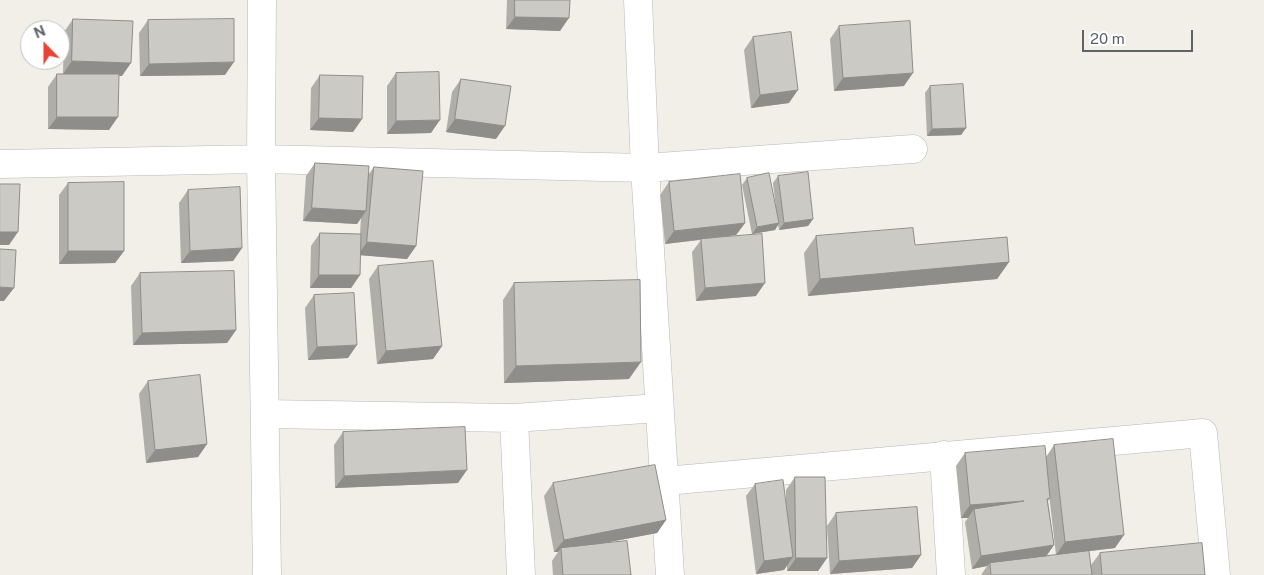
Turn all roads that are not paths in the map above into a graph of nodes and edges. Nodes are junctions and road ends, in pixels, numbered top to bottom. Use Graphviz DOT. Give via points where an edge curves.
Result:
graph roads {
  1 [pos="262,0"];
  2 [pos="638,0"];
  3 [pos="913,149"];
  4 [pos="261,159"];
  5 [pos="0,164"];
  6 [pos="645,168"];
  7 [pos="659,408"];
  8 [pos="265,414"];
  9 [pos="514,418"];
  10 [pos="944,455"];
  11 [pos="665,481"];
  12 [pos="267,575"];
  13 [pos="521,575"];
  14 [pos="670,575"];
  15 [pos="952,575"];
  16 [pos="1216,575"];
  1 -- 4 [label="street"];
  2 -- 6 [label="street"];
  3 -- 6 [label="street"];
  4 -- 5 [label="street"];
  4 -- 6 [label="street"];
  4 -- 8 [label="street"];
  6 -- 7 [label="street"];
  7 -- 9 [label="street"];
  7 -- 11 [label="street"];
  8 -- 9 [label="street"];
  8 -- 12 [label="street"];
  9 -- 13 [label="street"];
  10 -- 11 [label="street"];
  10 -- 15 [label="street"];
  10 -- 16 [label="street" via="1203,433"];
  11 -- 14 [label="street"];
}
